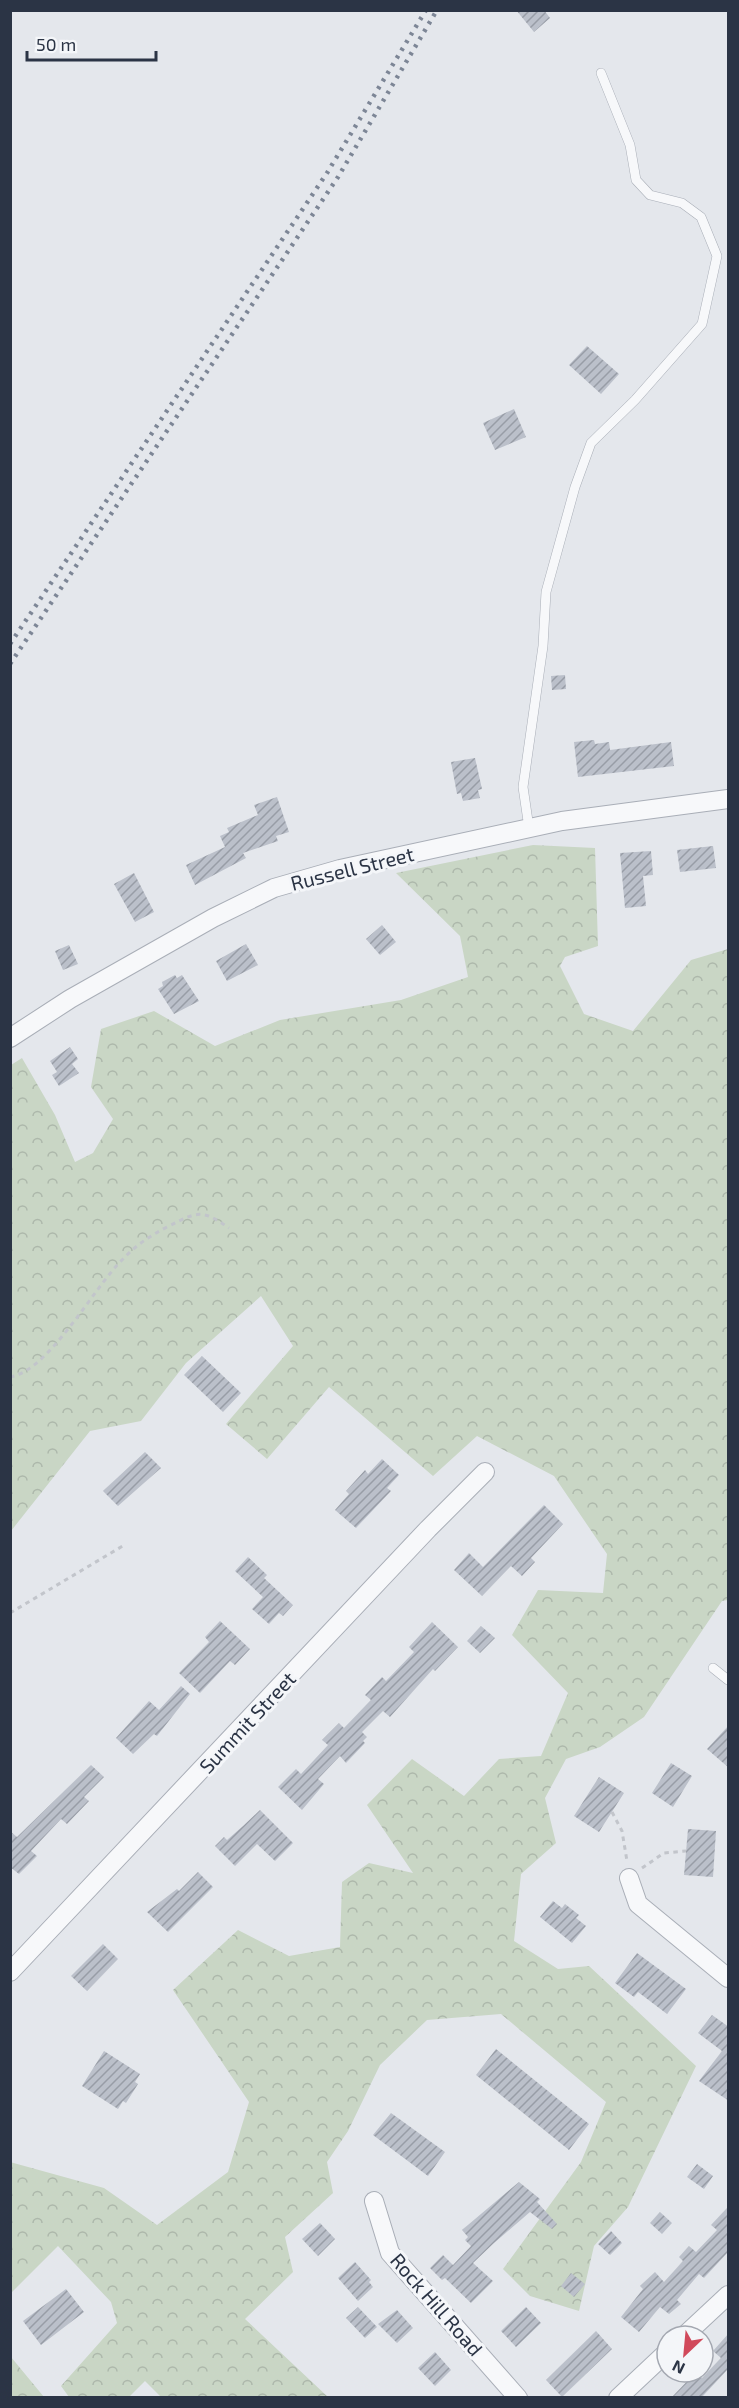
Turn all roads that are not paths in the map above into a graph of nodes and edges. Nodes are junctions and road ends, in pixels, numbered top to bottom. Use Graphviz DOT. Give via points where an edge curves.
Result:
graph roads {
  1 [pos="600,73"];
  2 [pos="729,800"];
  3 [pos="529,828"];
  4 [pos="10,1038"];
  5 [pos="485,1472"];
  6 [pos="713,1668"];
  7 [pos="729,1680"];
  8 [pos="629,1878"];
  9 [pos="10,1972"];
  10 [pos="729,1978"];
  11 [pos="374,2201"];
  12 [pos="729,2295"];
  13 [pos="697,2324"];
  14 [pos="655,2363"];
  15 [pos="518,2397"];
  16 [pos="618,2397"];
  1 -- 3 [label="lane" via="630,145 636,180 650,195 682,203 701,217 717,256 702,324 591,443 575,487 546,592 543,646 522,787"];
  2 -- 3 [label="street, Russell Street"];
  3 -- 4 [label="street, Russell Street" via="340,869 274,888 70,999"];
  5 -- 9 [label="street, Summit Street"];
  6 -- 7 [label="lane"];
  8 -- 10 [label="street" via="638,1904"];
  11 -- 15 [label="street, Rock Hill Road" via="390,2253"];
  12 -- 13 [label="street"];
  14 -- 16 [label="street"];
}
